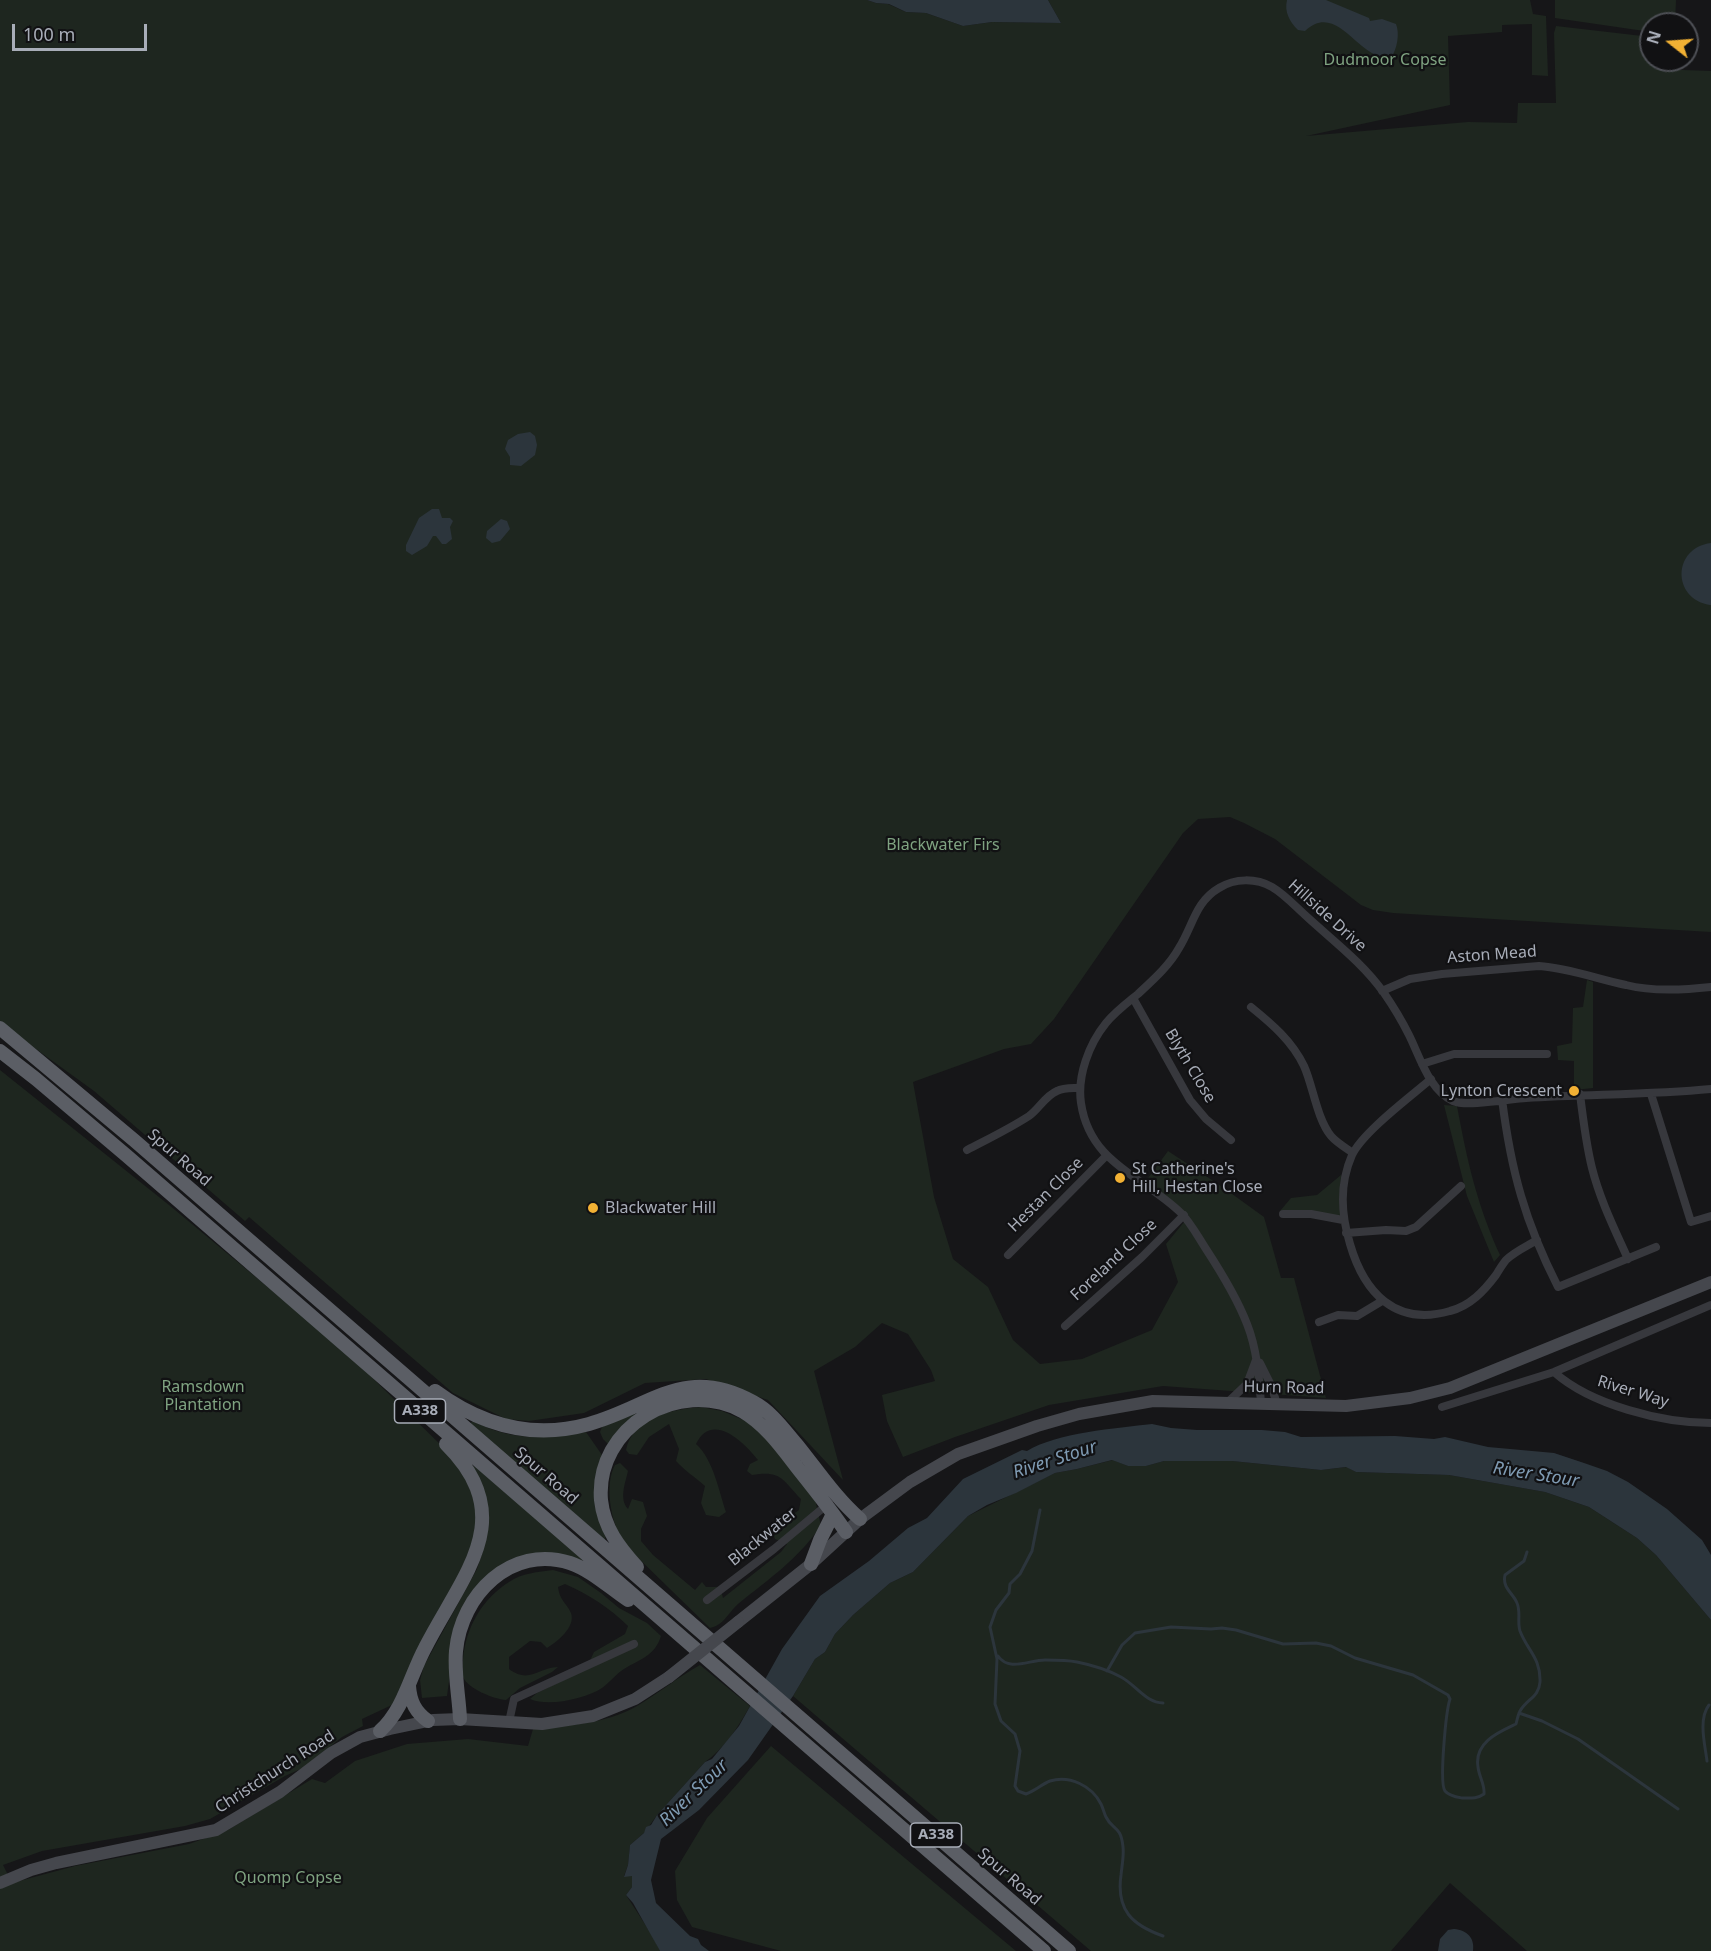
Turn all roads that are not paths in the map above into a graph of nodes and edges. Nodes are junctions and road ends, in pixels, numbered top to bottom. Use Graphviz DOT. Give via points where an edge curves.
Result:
graph roads {
  1 [pos="1711,987"];
  2 [pos="1382,991"];
  3 [pos="1133,998"];
  4 [pos="1251,1007"];
  5 [pos="0,1028"];
  6 [pos="0,1051"];
  7 [pos="1547,1054"];
  8 [pos="1422,1064"];
  9 [pos="1431,1079"];
  10 [pos="1080,1088"];
  11 [pos="1711,1089"];
  12 [pos="1580,1094"];
  13 [pos="1651,1094"];
  14 [pos="1502,1099"];
  15 [pos="1231,1140"];
  16 [pos="967,1150"];
  17 [pos="1353,1153"];
  18 [pos="1106,1156"];
  19 [pos="1461,1186"];
  20 [pos="1283,1214"];
  21 [pos="1184,1215"];
  22 [pos="1711,1216"];
  23 [pos="1343,1220"];
  24 [pos="1346,1233"];
  25 [pos="1537,1240"];
  26 [pos="1656,1247"];
  27 [pos="1008,1255"];
  28 [pos="1628,1259"];
  29 [pos="1711,1282"];
  30 [pos="1382,1301"];
  31 [pos="1711,1305"];
  32 [pos="1319,1322"];
  33 [pos="1065,1326"];
  34 [pos="1256,1358"];
  35 [pos="397,1368"];
  36 [pos="1554,1372"];
  37 [pos="395,1389"];
  38 [pos="1227,1403"];
  39 [pos="1261,1403"];
  40 [pos="1276,1404"];
  41 [pos="1442,1407"];
  42 [pos="1711,1423"];
  43 [pos="832,1505"];
  44 [pos="860,1519"];
  45 [pos="846,1532"];
  46 [pos="811,1564"];
  47 [pos="707,1600"];
  48 [pos="669,1605"];
  49 [pos="738,1622"];
  50 [pos="667,1623"];
  51 [pos="634,1644"];
  52 [pos="409,1686"];
  53 [pos="460,1719"];
  54 [pos="428,1721"];
  55 [pos="509,1722"];
  56 [pos="380,1731"];
  57 [pos="0,1883"];
  58 [pos="1044,1951"];
  59 [pos="1069,1951"];
  1 -- 2 [label="street, Aston Mead" via="1628,986 1539,966 1410,979"];
  2 -- 3 [label="street, Hillside Drive" via="1354,960 1273,887 1244,880 1223,885 1207,897 1172,959"];
  2 -- 8 [label="street, Hillside Drive"];
  3 -- 10 [label="street, Hillside Drive" via="1099,1033 1082,1069"];
  3 -- 15 [label="street, Blyth Close" via="1190,1100"];
  4 -- 17 [label="street" via="1278,1029 1292,1047 1303,1064 1327,1129"];
  5 -- 35 [label="highway, Spur Road / A338"];
  6 -- 37 [label="highway, Spur Road / A338" via="93,1126"];
  7 -- 8 [label="street" via="1454,1054"];
  8 -- 9 [label="street, Hillside Drive"];
  9 -- 14 [label="street, Hillside Drive" via="1440,1092 1455,1102"];
  9 -- 17 [label="street" via="1364,1137"];
  10 -- 16 [label="street" via="1055,1091 1032,1114"];
  10 -- 18 [label="street, Hillside Drive" via="1086,1124"];
  11 -- 13 [label="street, Hillside Drive"];
  12 -- 13 [label="street, Hillside Drive"];
  12 -- 14 [label="street, Hillside Drive"];
  12 -- 28 [label="street" via="1592,1170"];
  13 -- 22 [label="street" via="1691,1222"];
  14 -- 25 [label="street" via="1518,1190"];
  17 -- 23 [label="street" via="1343,1183"];
  18 -- 21 [label="street, Hillside Drive"];
  18 -- 27 [label="street, Hestan Close"];
  19 -- 24 [label="street" via="1416,1227 1406,1231"];
  20 -- 23 [label="street"];
  21 -- 33 [label="street, Foreland Close"];
  21 -- 34 [label="street, Hillside Drive" via="1218,1267 1248,1325"];
  23 -- 24 [label="street"];
  24 -- 30 [label="street" via="1359,1271"];
  25 -- 28 [label="street" via="1558,1287"];
  25 -- 30 [label="street" via="1505,1261 1484,1290 1458,1308 1422,1314"];
  26 -- 28 [label="street"];
  29 -- 40 [label="main road, Hurn Road" via="1450,1388 1410,1398 1346,1406"];
  30 -- 32 [label="street" via="1357,1316 1338,1315"];
  31 -- 36 [label="street"];
  34 -- 38 [label="street" via="1247,1384"];
  34 -- 39 [label="street, Hillside Drive"];
  34 -- 40 [label="street, Hillside Drive"];
  35 -- 43 [label="highway" via="467,1413 528,1430 589,1424 674,1389 701,1386 729,1392 755,1403 778,1421"];
  35 -- 48 [label="highway, Spur Road / A338"];
  36 -- 41 [label="street"];
  36 -- 42 [label="street, River Way" via="1569,1385 1608,1404 1682,1422"];
  37 -- 50 [label="highway, Spur Road / A338"];
  37 -- 52 [label="highway" via="463,1461 482,1507 482,1532 475,1555 424,1649"];
  38 -- 39 [label="main road, Hurn Road"];
  38 -- 44 [label="main road, Hurn Road" via="1153,1401 1037,1426 958,1454 910,1482"];
  39 -- 40 [label="main road, Hurn Road"];
  43 -- 44 [label="highway"];
  43 -- 45 [label="highway"];
  43 -- 46 [label="highway"];
  43 -- 47 [label="street, Blackwater"];
  43 -- 48 [label="highway" via="763,1427 742,1412 699,1399 677,1401 648,1414 616,1443 603,1476 601,1500 616,1543"];
  44 -- 45 [label="main road, Hurn Road"];
  45 -- 46 [label="main road, Hurn Road"];
  46 -- 49 [label="main road, Hurn Road"];
  48 -- 59 [label="highway, Spur Road / A338"];
  49 -- 55 [label="main road, Christchurch Road, bridge" via="635,1699 593,1716 542,1724"];
  50 -- 53 [label="highway" via="570,1563 534,1560 511,1567 477,1593 463,1619 455,1652"];
  50 -- 58 [label="highway, Spur Road / A338"];
  51 -- 55 [label="street" via="513,1699"];
  52 -- 54 [label="highway" via="415,1708"];
  52 -- 56 [label="highway" via="391,1721"];
  53 -- 54 [label="main road, Christchurch Road"];
  53 -- 55 [label="main road, Christchurch Road"];
  54 -- 56 [label="main road, Christchurch Road"];
  56 -- 57 [label="main road, Christchurch Road" via="331,1753 280,1792 216,1830 56,1863"];
}
